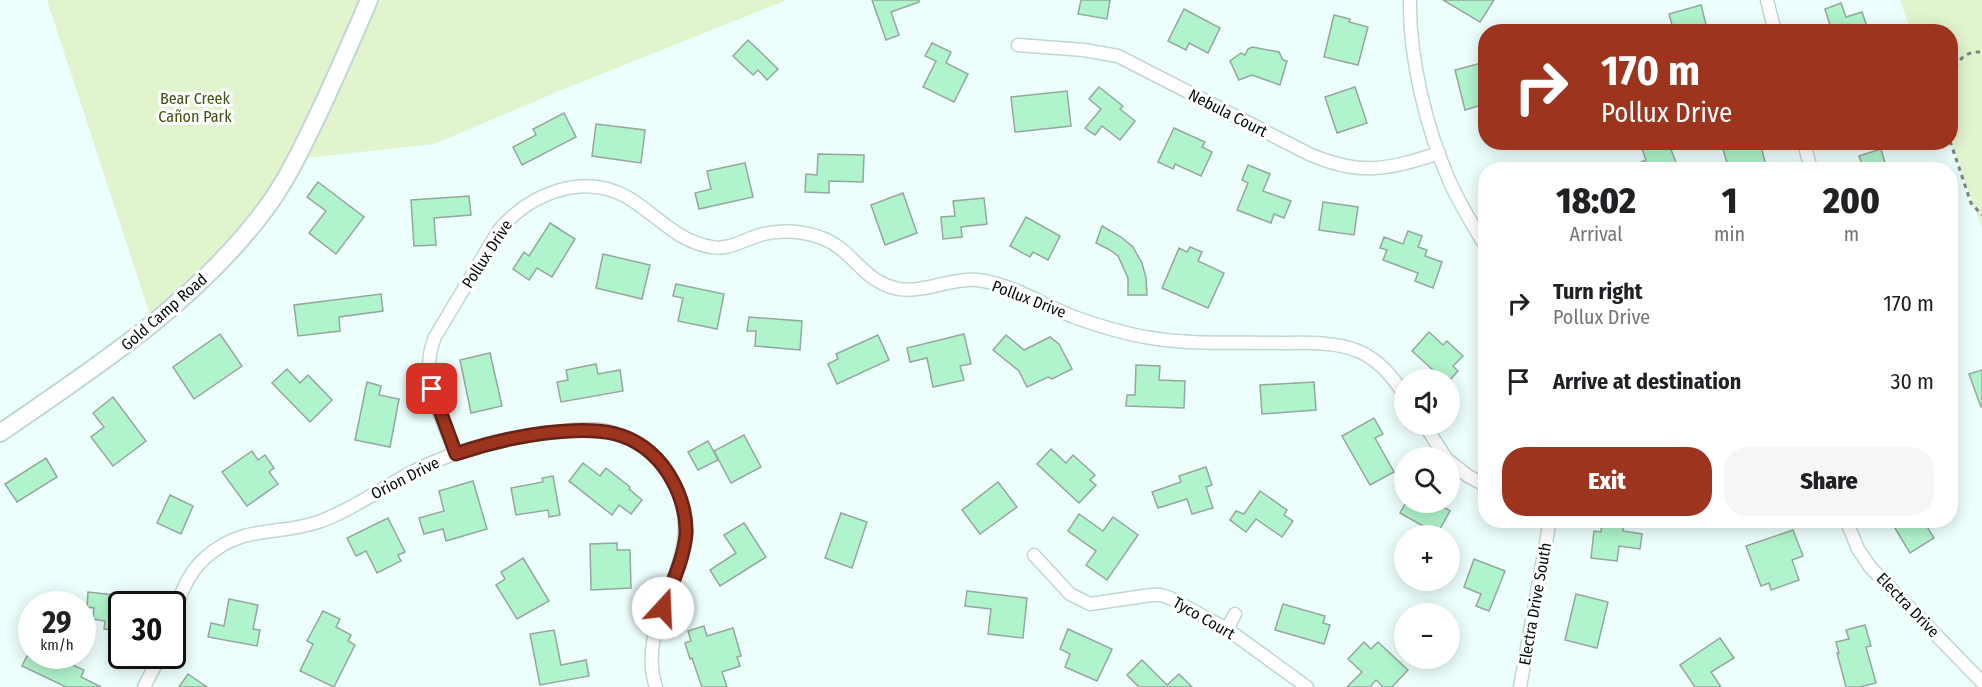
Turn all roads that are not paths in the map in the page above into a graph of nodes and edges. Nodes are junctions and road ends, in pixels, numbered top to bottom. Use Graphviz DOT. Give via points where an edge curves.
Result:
graph roads {
  1 [pos="369,0"];
  2 [pos="1410,0"];
  3 [pos="1767,0"];
  4 [pos="1773,24"];
  5 [pos="1018,45"];
  6 [pos="1438,153"];
  7 [pos="1478,233"];
  8 [pos="1394,381"];
  9 [pos="0,433"];
  10 [pos="456,454"];
  11 [pos="1460,469"];
  12 [pos="1478,481"];
  13 [pos="1549,528"];
  14 [pos="1849,528"];
  15 [pos="1034,555"];
  16 [pos="183,591"];
  17 [pos="1235,614"];
  18 [pos="1227,629"];
  19 [pos="153,669"];
  20 [pos="1982,682"];
  21 [pos="144,687"];
  22 [pos="656,687"];
  23 [pos="1307,687"];
  24 [pos="1520,687"];
  1 -- 9 [label="street, Gold Camp Road" via="297,159 234,248 149,328"];
  2 -- 6 [label="street" via="1419,81"];
  3 -- 4 [label="street"];
  5 -- 6 [label="street, Nebula Court" via="1118,56 1308,154 1338,165 1374,170"];
  6 -- 7 [label="street"];
  8 -- 10 [label="street, Pollux Drive" via="1383,367 1344,347 1313,343 1186,342 1148,337 1075,317 1006,286 975,280 903,290 891,287 878,283 836,245 812,234 784,232 725,247 708,246 688,240 626,197 589,186 552,192 526,204 512,216 435,337 428,377"];
  10 -- 16 [label="street, Orion Drive" via="407,475 320,522 233,539 204,558 192,571"];
  10 -- 22 [label="street, Orion Drive" via="517,437 585,429 620,435 637,443 662,464 680,497 686,533 683,553 654,636"];
  11 -- 12 [label="street"];
  13 -- 24 [label="street, Electra Drive South"];
  14 -- 20 [label="street, Electra Drive" via="1870,567"];
  15 -- 18 [label="street, Tyco Court" via="1070,594 1090,604 1161,595"];
  17 -- 18 [label="street"];
  18 -- 23 [label="street, Tyco Court"];
  19 -- 21 [label="street"];
}
